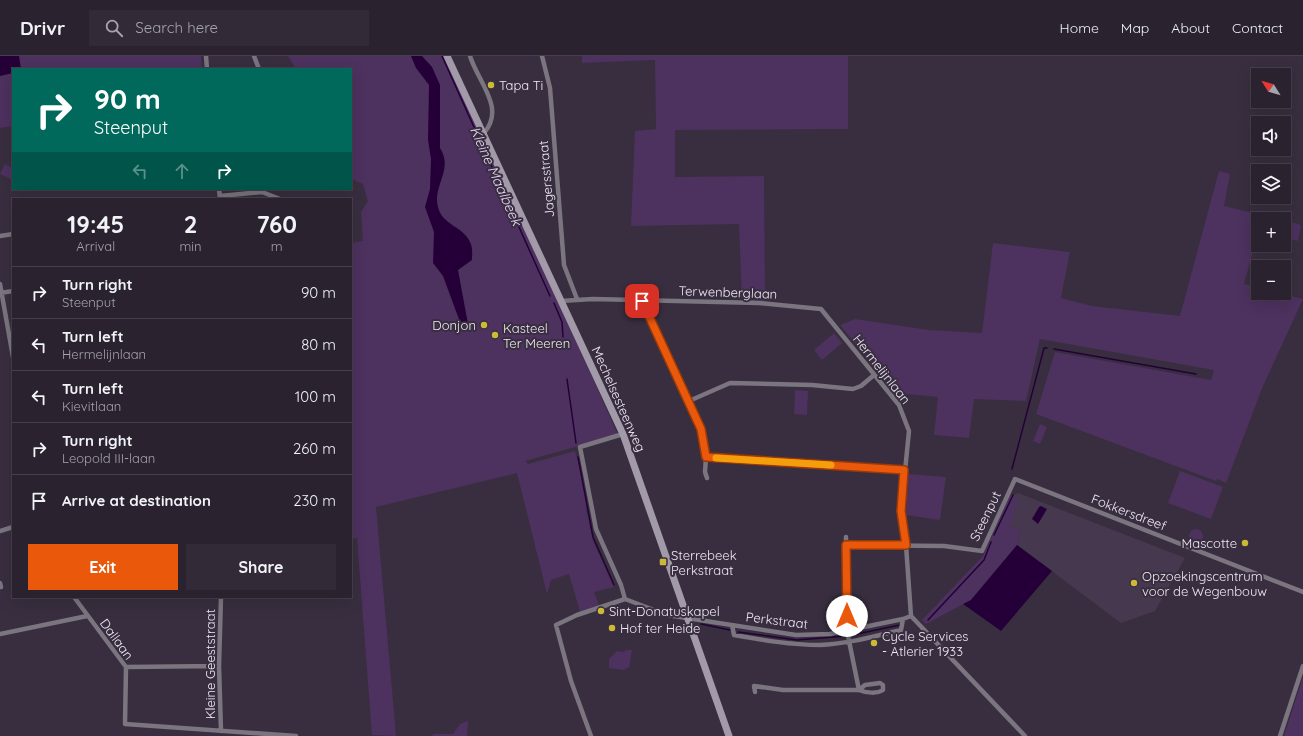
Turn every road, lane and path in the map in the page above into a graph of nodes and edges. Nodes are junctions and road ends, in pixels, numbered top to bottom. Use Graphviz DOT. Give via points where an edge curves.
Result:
graph roads {
  1 [pos="206,56"];
  2 [pos="254,56"];
  3 [pos="447,56"];
  4 [pos="451,56"];
  5 [pos="470,56"];
  6 [pos="542,56"];
  7 [pos="207,68"];
  8 [pos="259,68"];
  9 [pos="460,82"];
  10 [pos="484,133"];
  11 [pos="220,198"];
  12 [pos="277,198"];
  13 [pos="12,234"];
  14 [pos="0,236"];
  15 [pos="0,284"];
  16 [pos="12,291"];
  17 [pos="1,293"];
  18 [pos="576,299"];
  19 [pos="561,301"];
  20 [pos="642,301"];
  21 [pos="822,309"];
  22 [pos="12,351"];
  23 [pos="874,375"];
  24 [pos="689,400"];
  25 [pos="623,434"];
  26 [pos="706,457"];
  27 [pos="904,470"];
  28 [pos="707,478"];
  29 [pos="1015,479"];
  30 [pos="12,527"];
  31 [pos="0,531"];
  32 [pos="846,538"];
  33 [pos="846,545"];
  34 [pos="906,545"];
  35 [pos="1303,592"];
  36 [pos="75,598"];
  37 [pos="221,598"];
  38 [pos="625,599"];
  39 [pos="87,616"];
  40 [pos="911,616"];
  41 [pos="688,618"];
  42 [pos="902,619"];
  43 [pos="732,625"];
  44 [pos="847,631"];
  45 [pos="0,634"];
  46 [pos="849,641"];
  47 [pos="218,666"];
  48 [pos="1303,666"];
  49 [pos="126,667"];
  50 [pos="859,690"];
  51 [pos="755,692"];
  52 [pos="221,731"];
  53 [pos="251,734"];
  54 [pos="729,735"];
  55 [pos="296,736"];
  56 [pos="591,736"];
  57 [pos="1025,736"];
  58 [pos="1280,736"];
  1 -- 7 [label="street"];
  2 -- 8 [label="street"];
  3 -- 9 [label="main road, Mechelsesteenweg"];
  4 -- 9 [label="main road, Mechelsesteenweg"];
  5 -- 10 [label="street" via="491,102 491,124"];
  6 -- 18 [label="street, Jagersstraat" via="550,88 564,265"];
  9 -- 10 [label="main road, Mechelsesteenweg"];
  10 -- 19 [label="main road, Mechelsesteenweg"];
  11 -- 12 [label="street" via="262,192"];
  13 -- 14 [label="street"];
  15 -- 17 [label="street"];
  16 -- 17 [label="street"];
  17 -- 22 [label="street"];
  18 -- 19 [label="street, Terwenberglaan"];
  18 -- 20 [label="street, Terwenberglaan"];
  19 -- 25 [label="main road, Mechelsesteenweg"];
  20 -- 21 [label="street, Terwenberglaan" via="759,303"];
  20 -- 24 [label="street"];
  21 -- 23 [label="street, Hermelijnlaan"];
  23 -- 24 [label="street" via="853,389 730,383"];
  23 -- 27 [label="street, Hermelijnlaan" via="904,415 909,431"];
  24 -- 26 [label="street" via="701,429"];
  25 -- 38 [label="street" via="580,447 596,529"];
  25 -- 41 [label="main road, Mechelsesteenweg"];
  26 -- 27 [label="street"];
  26 -- 28 [label="street"];
  27 -- 34 [label="street, Hermelijnlaan" via="901,511"];
  29 -- 34 [label="street, Steenput" via="982,551"];
  29 -- 35 [label="street, Fokkersdreef"];
  30 -- 31 [label="street"];
  32 -- 33 [label="street"];
  33 -- 34 [label="street, Steenput"];
  33 -- 44 [label="street"];
  34 -- 40 [label="street, Hermelijnlaan"];
  36 -- 39 [label="street, Dallaan"];
  37 -- 47 [label="street, Kleine Geeststraat"];
  38 -- 41 [label="street, Perkstraat" via="667,615"];
  38 -- 56 [label="street" via="556,625 571,680"];
  39 -- 45 [label="street"];
  39 -- 49 [label="street, Dallaan"];
  40 -- 42 [label="street, Perkstraat"];
  40 -- 57 [label="street"];
  41 -- 43 [label="street, Perkstraat"];
  41 -- 54 [label="main road, Mechelsesteenweg"];
  42 -- 44 [label="street, Perkstraat"];
  42 -- 46 [label="street" via="901,630"];
  43 -- 44 [label="street, Perkstraat" via="796,635"];
  43 -- 46 [label="street" via="734,635 770,642 821,645"];
  44 -- 46 [label="street"];
  46 -- 50 [label="street"];
  47 -- 49 [label="street"];
  47 -- 52 [label="street, Kleine Geeststraat"];
  48 -- 58 [label="street"];
  49 -- 52 [label="street, Dallaan" via="125,724"];
  50 -- 50 [label="street" via="864,692 884,690 880,683 865,685"];
  50 -- 51 [label="street" via="783,690 754,686"];
  52 -- 53 [label="street"];
  53 -- 55 [label="street"];
}
